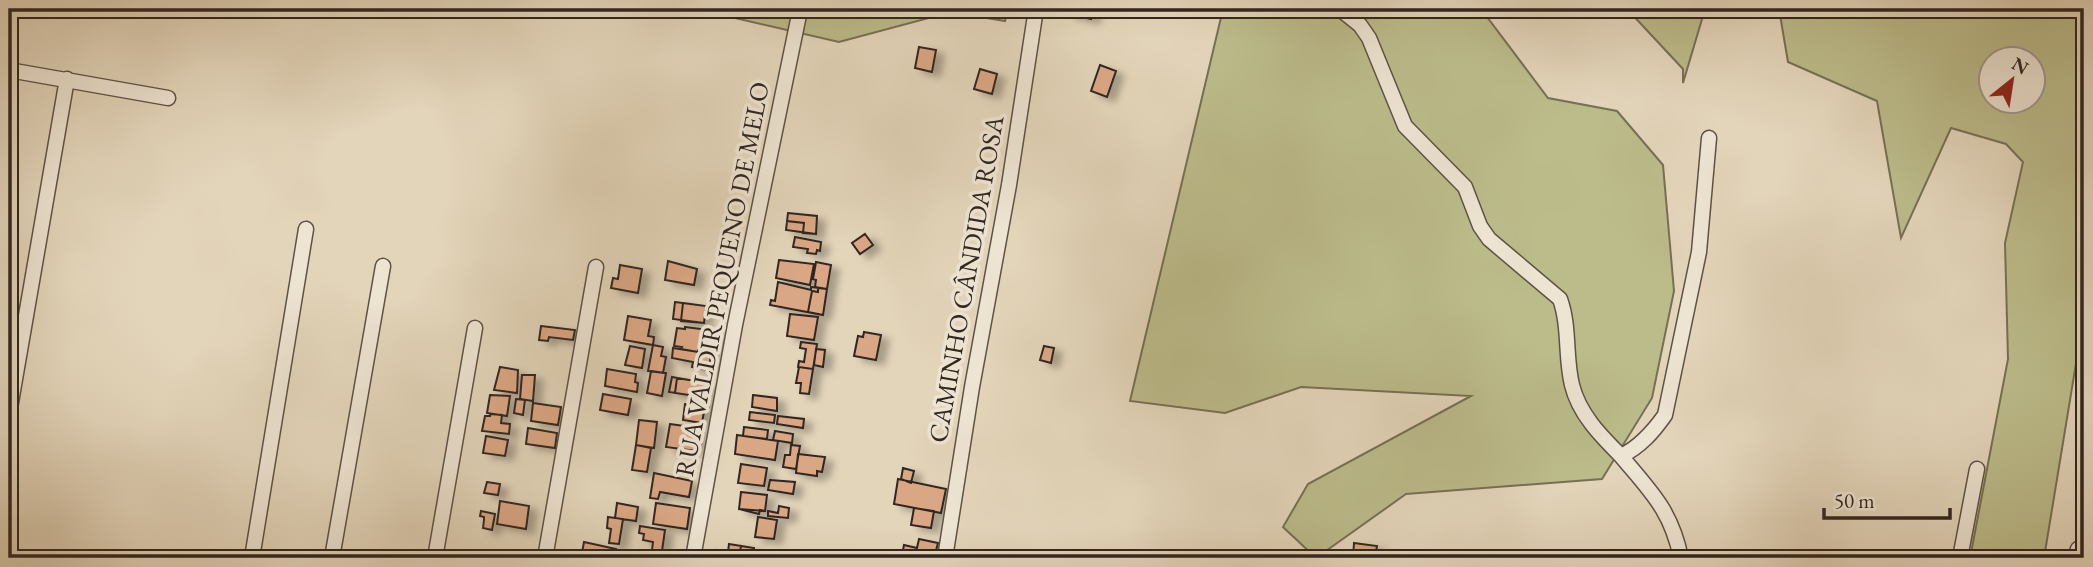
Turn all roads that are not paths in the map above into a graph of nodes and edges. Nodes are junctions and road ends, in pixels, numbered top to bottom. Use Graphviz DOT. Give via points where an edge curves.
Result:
graph roads {
  1 [pos="1036,9"];
  2 [pos="1340,9"];
  3 [pos="800,10"];
  4 [pos="9,70"];
  5 [pos="67,79"];
  6 [pos="168,98"];
  7 [pos="1709,138"];
  8 [pos="306,229"];
  9 [pos="383,266"];
  10 [pos="596,267"];
  11 [pos="475,328"];
  12 [pos="9,414"];
  13 [pos="1621,456"];
  14 [pos="1976,469"];
  15 [pos="2084,545"];
  16 [pos="252,558"];
  17 [pos="332,558"];
  18 [pos="435,558"];
  19 [pos="545,558"];
  20 [pos="693,558"];
  21 [pos="945,558"];
  22 [pos="1681,558"];
  23 [pos="1960,558"];
  24 [pos="2075,558"];
  1 -- 21 [label="street, CAMINHO CÂNDIDA ROSA"];
  2 -- 13 [label="street" via="1369,38 1405,126 1465,187 1489,239 1560,299 1572,385 1596,430"];
  3 -- 20 [label="street, RUA VALDIR PEQUENO DE MELO"];
  4 -- 5 [label="street"];
  5 -- 6 [label="street"];
  5 -- 12 [label="street"];
  7 -- 13 [label="street" via="1699,252 1665,415 1654,432"];
  8 -- 16 [label="street"];
  9 -- 17 [label="street"];
  10 -- 19 [label="street"];
  11 -- 18 [label="street"];
  13 -- 22 [label="street" via="1670,519"];
  14 -- 23 [label="street"];
  15 -- 24 [label="street"];
}
